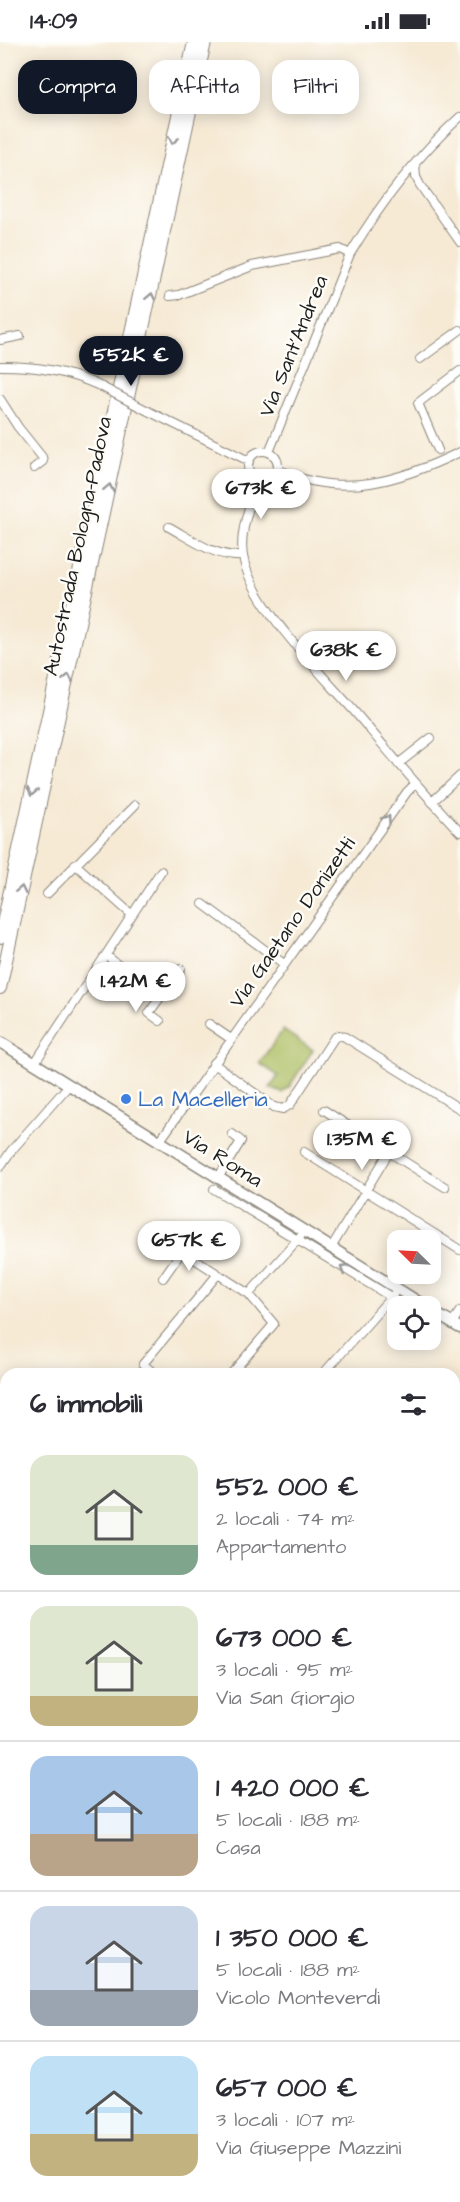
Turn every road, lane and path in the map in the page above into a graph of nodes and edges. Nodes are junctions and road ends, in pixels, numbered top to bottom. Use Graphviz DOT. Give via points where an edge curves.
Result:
graph roads {
  1 [pos="194,42"];
  2 [pos="205,42"];
  3 [pos="460,117"];
  4 [pos="412,167"];
  5 [pos="400,181"];
  6 [pos="416,183"];
  7 [pos="460,242"];
  8 [pos="350,254"];
  9 [pos="170,296"];
  10 [pos="460,330"];
  11 [pos="20,336"];
  12 [pos="0,340"];
  13 [pos="420,359"];
  14 [pos="0,366"];
  15 [pos="460,371"];
  16 [pos="0,399"];
  17 [pos="438,450"];
  18 [pos="269,452"];
  19 [pos="460,452"];
  20 [pos="249,461"];
  21 [pos="34,468"];
  22 [pos="278,469"];
  23 [pos="259,480"];
  24 [pos="169,526"];
  25 [pos="243,556"];
  26 [pos="432,738"];
  27 [pos="398,764"];
  28 [pos="460,776"];
  29 [pos="415,784"];
  30 [pos="432,802"];
  31 [pos="135,805"];
  32 [pos="460,832"];
  33 [pos="75,864"];
  34 [pos="161,872"];
  35 [pos="47,894"];
  36 [pos="203,904"];
  37 [pos="131,914"];
  38 [pos="0,937"];
  39 [pos="106,955"];
  40 [pos="284,964"];
  41 [pos="181,969"];
  42 [pos="0,988"];
  43 [pos="159,999"];
  44 [pos="160,1022"];
  45 [pos="209,1024"];
  46 [pos="231,1039"];
  47 [pos="0,1042"];
  48 [pos="213,1063"];
  49 [pos="34,1064"];
  50 [pos="69,1085"];
  51 [pos="460,1109"];
  52 [pos="324,1110"];
  53 [pos="232,1134"];
  54 [pos="159,1142"];
  55 [pos="304,1152"];
  56 [pos="389,1152"];
  57 [pos="0,1167"];
  58 [pos="216,1184"];
  59 [pos="446,1187"];
  60 [pos="365,1191"];
  61 [pos="301,1236"];
  62 [pos="331,1248"];
  63 [pos="460,1250"];
  64 [pos="218,1274"];
  65 [pos="163,1278"];
  66 [pos="394,1293"];
  67 [pos="249,1294"];
  68 [pos="401,1296"];
  69 [pos="460,1311"];
  70 [pos="441,1317"];
  71 [pos="456,1326"];
  72 [pos="148,1368"];
  73 [pos="236,1368"];
  74 [pos="328,1368"];
  1 -- 38 [label="highway, Autostrada Bologna-Padova, one-way"];
  42 -- 2 [label="highway, Autostrada Bologna-Padova, one-way"];
  3 -- 4 [label="street, Via Sant'Andrea"];
  4 -- 5 [label="street, Via Sant'Andrea"];
  4 -- 6 [label="street"];
  5 -- 6 [label="street"];
  5 -- 8 [label="street, Via Sant'Andrea"];
  6 -- 7 [label="street"];
  8 -- 9 [label="street, Via Sant'Andrea" via="340,249 252,266"];
  8 -- 18 [label="street, Via Sant'Andrea"];
  10 -- 13 [label="street"];
  11 -- 12 [label="street"];
  14 -- 20 [label="street, bridge" via="27,366 79,377"];
  15 -- 17 [label="street" via="418,403"];
  16 -- 21 [label="street" via="42,457 43,461"];
  18 -- 20 [label="street" via="258,453"];
  18 -- 22 [label="street"];
  19 -- 22 [label="street" via="402,477 374,484 327,483"];
  20 -- 23 [label="street" via="251,475"];
  22 -- 23 [label="street" via="268,480"];
  23 -- 25 [label="street" via="243,536"];
  24 -- 25 [label="street" via="206,548"];
  25 -- 27 [label="street" via="253,589"];
  26 -- 27 [label="street"];
  27 -- 29 [label="street"];
  28 -- 30 [label="street"];
  29 -- 30 [label="street"];
  40 -- 29 [label="street, Via Gaetano Donizetti, one-way"];
  30 -- 32 [label="street"];
  31 -- 33 [label="street"];
  33 -- 35 [label="street"];
  33 -- 37 [label="street"];
  34 -- 37 [label="street"];
  36 -- 40 [label="street"];
  37 -- 39 [label="street"];
  39 -- 43 [label="street"];
  39 -- 49 [label="street"];
  40 -- 46 [label="street, Via Gaetano Donizetti"];
  41 -- 43 [label="street"];
  43 -- 44 [label="street" via="149,1013"];
  45 -- 46 [label="street"];
  46 -- 48 [label="street, Via Gaetano Donizetti"];
  47 -- 49 [label="main road, Via Roma"];
  48 -- 51 [label="street" via="274,1107 283,1109 290,1105 339,1035"];
  48 -- 54 [label="street, Via Gaetano Donizetti"];
  49 -- 50 [label="main road, Via Roma"];
  50 -- 54 [label="main road, Via Roma"];
  50 -- 57 [label="street"];
  52 -- 56 [label="street"];
  53 -- 58 [label="street" via="241,1141"];
  54 -- 58 [label="main road, Via Roma"];
  55 -- 60 [label="street"];
  56 -- 59 [label="street"];
  56 -- 60 [label="street"];
  58 -- 61 [label="main road, Via Roma"];
  60 -- 62 [label="street"];
  60 -- 63 [label="street"];
  61 -- 62 [label="main road, Via Roma"];
  66 -- 61 [label="street, Via Roma, one-way"];
  61 -- 67 [label="street"];
  62 -- 66 [label="main road, Via Roma"];
  64 -- 65 [label="street" via="182,1251"];
  64 -- 67 [label="street"];
  64 -- 72 [label="street" via="143,1364"];
  66 -- 68 [label="main road, Via Roma"];
  66 -- 74 [label="street"];
  67 -- 73 [label="street" via="274,1324"];
  69 -- 71 [label="street"];
  70 -- 71 [label="main road"];
}
